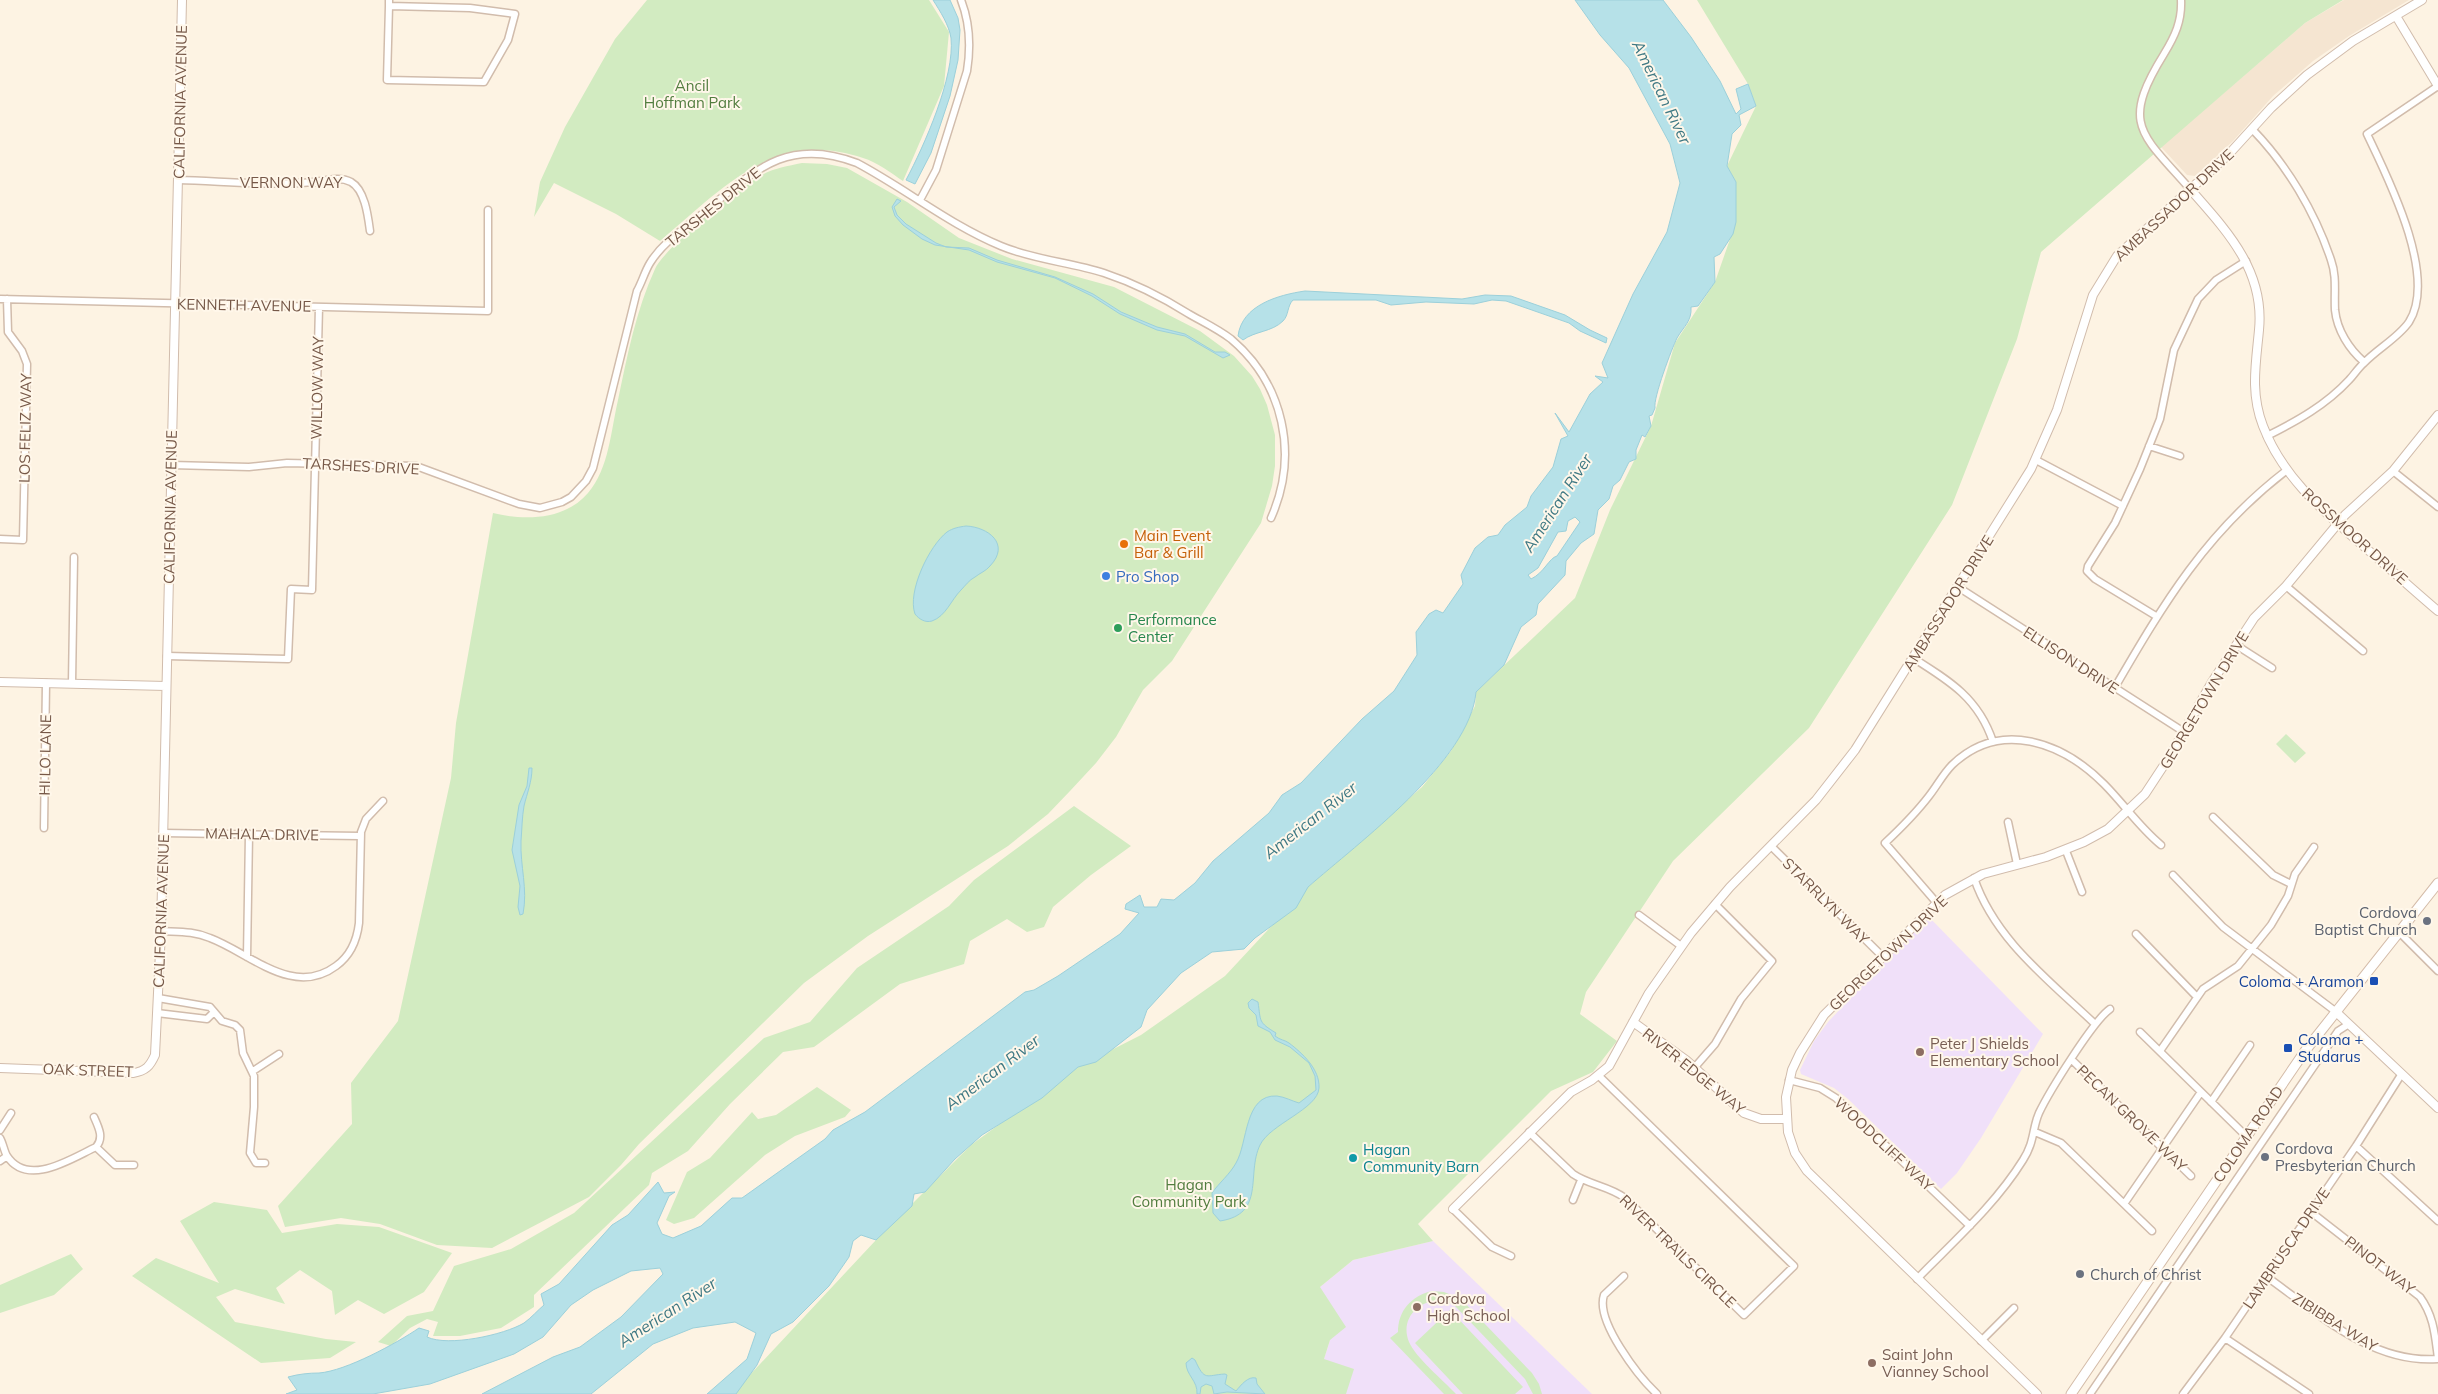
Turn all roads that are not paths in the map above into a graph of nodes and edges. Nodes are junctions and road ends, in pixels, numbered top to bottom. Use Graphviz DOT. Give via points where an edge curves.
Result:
graph roads {
  1 [pos="182,0"];
  2 [pos="960,0"];
  3 [pos="2181,0"];
  4 [pos="2422,0"];
  5 [pos="389,3"];
  6 [pos="2396,16"];
  7 [pos="2438,86"];
  8 [pos="2252,129"];
  9 [pos="178,180"];
  10 [pos="2190,189"];
  11 [pos="920,200"];
  12 [pos="488,210"];
  13 [pos="370,231"];
  14 [pos="2246,261"];
  15 [pos="3,299"];
  16 [pos="175,303"];
  17 [pos="319,307"];
  18 [pos="2364,362"];
  19 [pos="2438,415"];
  20 [pos="2268,436"];
  21 [pos="2149,446"];
  22 [pos="2180,456"];
  23 [pos="2036,460"];
  24 [pos="315,463"];
  25 [pos="171,465"];
  26 [pos="2287,470"];
  27 [pos="2393,471"];
  28 [pos="2123,506"];
  29 [pos="2438,507"];
  30 [pos="1271,518"];
  31 [pos="2338,524"];
  32 [pos="0,540"];
  33 [pos="74,557"];
  34 [pos="2286,586"];
  35 [pos="1958,587"];
  36 [pos="2438,611"];
  37 [pos="2156,616"];
  38 [pos="2236,646"];
  39 [pos="2363,651"];
  40 [pos="167,656"];
  41 [pos="1913,658"];
  42 [pos="2272,668"];
  43 [pos="0,682"];
  44 [pos="46,683"];
  45 [pos="72,684"];
  46 [pos="166,686"];
  47 [pos="2114,688"];
  48 [pos="2184,732"];
  49 [pos="1993,742"];
  50 [pos="383,802"];
  51 [pos="2127,810"];
  52 [pos="2214,817"];
  53 [pos="2008,822"];
  54 [pos="44,828"];
  55 [pos="163,833"];
  56 [pos="249,834"];
  57 [pos="360,836"];
  58 [pos="2161,845"];
  59 [pos="1771,846"];
  60 [pos="2314,847"];
  61 [pos="2066,851"];
  62 [pos="2017,864"];
  63 [pos="2173,875"];
  64 [pos="1974,878"];
  65 [pos="2438,883"];
  66 [pos="2291,884"];
  67 [pos="2082,892"];
  68 [pos="1936,902"];
  69 [pos="1715,904"];
  70 [pos="1639,915"];
  71 [pos="161,931"];
  72 [pos="2400,933"];
  73 [pos="2136,934"];
  74 [pos="1681,946"];
  75 [pos="2252,949"];
  76 [pos="1882,956"];
  77 [pos="247,957"];
  78 [pos="2438,971"];
  79 [pos="2196,996"];
  80 [pos="158,998"];
  81 [pos="2110,1009"];
  82 [pos="2335,1011"];
  83 [pos="214,1012"];
  84 [pos="158,1013"];
  85 [pos="1633,1022"];
  86 [pos="2095,1024"];
  87 [pos="2349,1024"];
  88 [pos="2140,1032"];
  89 [pos="2250,1045"];
  90 [pos="2160,1051"];
  91 [pos="279,1054"];
  92 [pos="2072,1060"];
  93 [pos="1695,1067"];
  94 [pos="0,1068"];
  95 [pos="253,1071"];
  96 [pos="2401,1075"];
  97 [pos="1599,1076"];
  98 [pos="1789,1080"];
  99 [pos="2201,1092"];
  100 [pos="2210,1102"];
  101 [pos="2438,1108"];
  102 [pos="10,1114"];
  103 [pos="94,1118"];
  104 [pos="1786,1119"];
  105 [pos="0,1130"];
  106 [pos="1529,1132"];
  107 [pos="2035,1132"];
  108 [pos="2246,1136"];
  109 [pos="0,1138"];
  110 [pos="2356,1146"];
  111 [pos="96,1147"];
  112 [pos="2162,1148"];
  113 [pos="7,1156"];
  114 [pos="0,1161"];
  115 [pos="264,1163"];
  116 [pos="134,1165"];
  117 [pos="2191,1176"];
  118 [pos="1581,1180"];
  119 [pos="1573,1200"];
  120 [pos="2124,1204"];
  121 [pos="1453,1209"];
  122 [pos="2311,1212"];
  123 [pos="2438,1222"];
  124 [pos="1970,1226"];
  125 [pos="2152,1231"];
  126 [pos="1511,1256"];
  127 [pos="1624,1276"];
  128 [pos="2267,1277"];
  129 [pos="1917,1280"];
  130 [pos="2014,1308"];
  131 [pos="2225,1338"];
  132 [pos="1981,1341"];
  133 [pos="2438,1359"];
  134 [pos="1657,1394"];
  135 [pos="2037,1394"];
  136 [pos="2071,1394"];
  137 [pos="2090,1394"];
  138 [pos="2183,1394"];
  139 [pos="2309,1394"];
  1 -- 9 [label="street, CALIFORNIA AVENUE"];
  2 -- 11 [label="street" via="969,30 967,71 936,170"];
  3 -- 10 [label="street, ROSSMOOR DRIVE" via="2177,30 2145,86 2139,107 2143,130 2150,142"];
  4 -- 6 [label="street, AMBASSADOR DRIVE"];
  5 -- 5 [label="street" via="387,80 484,82 508,40 515,14"];
  6 -- 7 [label="street"];
  6 -- 8 [label="street, AMBASSADOR DRIVE" via="2323,62 2281,97"];
  7 -- 18 [label="street" via="2367,134 2401,211 2419,287 2416,308 2409,321"];
  8 -- 10 [label="street, AMBASSADOR DRIVE"];
  8 -- 18 [label="street" via="2267,144 2295,185 2316,223 2334,271 2335,309 2339,325 2348,344"];
  9 -- 13 [label="street, VERNON WAY" via="303,183 346,180 360,194"];
  9 -- 16 [label="street, CALIFORNIA AVENUE"];
  10 -- 14 [label="street, ROSSMOOR DRIVE" via="2231,235"];
  10 -- 23 [label="street, AMBASSADOR DRIVE" via="2125,246 2102,277 2087,309 2050,429"];
  11 -- 24 [label="street, TARSHES DRIVE" via="857,163 838,157 804,154 775,160 753,172 675,236 649,264 637,291 590,475 580,490 562,502 540,508 524,506 416,466"];
  11 -- 30 [label="street, TARSHES DRIVE" via="958,226 1004,247 1129,282 1202,320 1232,340 1262,376 1282,425 1284,478 1281,496"];
  12 -- 17 [label="street, KENNETH AVENUE" via="488,311"];
  14 -- 20 [label="street, ROSSMOOR DRIVE" via="2259,304 2254,380 2258,408"];
  14 -- 21 [label="street" via="2216,280 2198,299 2174,350 2160,419"];
  15 -- 16 [label="street, KENNETH AVENUE"];
  15 -- 32 [label="street, LOS FELIZ WAY" via="8,332 27,364 23,540"];
  16 -- 17 [label="street, KENNETH AVENUE"];
  16 -- 25 [label="street, CALIFORNIA AVENUE"];
  17 -- 24 [label="street, WILLOW WAY"];
  18 -- 20 [label="street" via="2322,404"];
  19 -- 27 [label="street, GEORGETOWN DRIVE"];
  20 -- 26 [label="street, ROSSMOOR DRIVE"];
  21 -- 22 [label="street"];
  21 -- 28 [label="street"];
  23 -- 28 [label="street"];
  23 -- 35 [label="street, AMBASSADOR DRIVE"];
  24 -- 25 [label="street, TARSHES DRIVE" via="249,467"];
  24 -- 40 [label="street, WILLOW WAY" via="312,590 291,589 288,660"];
  25 -- 40 [label="street, CALIFORNIA AVENUE"];
  26 -- 31 [label="street, ROSSMOOR DRIVE" via="2314,503"];
  26 -- 37 [label="street" via="2251,499 2213,538"];
  27 -- 29 [label="street"];
  27 -- 31 [label="street, GEORGETOWN DRIVE"];
  28 -- 37 [label="street" via="2087,570 2095,579"];
  31 -- 34 [label="street, GEORGETOWN DRIVE"];
  31 -- 36 [label="street, ROSSMOOR DRIVE"];
  33 -- 45 [label="street"];
  34 -- 38 [label="street, GEORGETOWN DRIVE" via="2254,618"];
  34 -- 39 [label="street"];
  35 -- 41 [label="street, AMBASSADOR DRIVE"];
  35 -- 47 [label="street, ELLISON DRIVE"];
  37 -- 47 [label="street"];
  38 -- 42 [label="street"];
  38 -- 48 [label="street, GEORGETOWN DRIVE"];
  40 -- 46 [label="street, CALIFORNIA AVENUE"];
  41 -- 49 [label="street" via="1970,699 1985,720"];
  41 -- 59 [label="street, AMBASSADOR DRIVE" via="1843,767"];
  43 -- 44 [label="street"];
  44 -- 45 [label="street"];
  44 -- 54 [label="street, HI LO LANE"];
  45 -- 46 [label="street"];
  46 -- 55 [label="street, CALIFORNIA AVENUE"];
  47 -- 48 [label="street, ELLISON DRIVE"];
  48 -- 51 [label="street, GEORGETOWN DRIVE" via="2145,794"];
  49 -- 51 [label="street" via="2031,741 2064,754 2092,773"];
  49 -- 68 [label="street" via="1972,751 1952,766 1912,816 1885,843"];
  50 -- 57 [label="street" via="366,819"];
  51 -- 58 [label="street"];
  51 -- 61 [label="street, GEORGETOWN DRIVE" via="2108,829"];
  52 -- 66 [label="street" via="2273,875"];
  53 -- 62 [label="street"];
  55 -- 56 [label="street, MAHALA DRIVE"];
  55 -- 71 [label="street, CALIFORNIA AVENUE"];
  56 -- 57 [label="street, MAHALA DRIVE"];
  56 -- 77 [label="street"];
  57 -- 77 [label="street" via="358,928 350,952 340,963 323,974 298,978 279,973"];
  59 -- 69 [label="street, AMBASSADOR DRIVE"];
  59 -- 76 [label="street, STARRLYN WAY"];
  60 -- 66 [label="street"];
  61 -- 62 [label="street, GEORGETOWN DRIVE"];
  61 -- 67 [label="street"];
  62 -- 64 [label="street, GEORGETOWN DRIVE"];
  63 -- 75 [label="street" via="2223,926"];
  64 -- 68 [label="street, GEORGETOWN DRIVE"];
  64 -- 86 [label="street" via="1984,903 2003,933"];
  65 -- 72 [label="main road, COLOMA ROAD"];
  66 -- 75 [label="street" via="2280,912"];
  68 -- 76 [label="street, GEORGETOWN DRIVE"];
  69 -- 74 [label="street, AMBASSADOR DRIVE"];
  69 -- 93 [label="street" via="1772,961 1741,999 1715,1044"];
  70 -- 74 [label="street"];
  71 -- 77 [label="street" via="199,934"];
  71 -- 80 [label="street, CALIFORNIA AVENUE"];
  72 -- 78 [label="street"];
  72 -- 82 [label="main road, COLOMA ROAD"];
  73 -- 79 [label="street"];
  74 -- 85 [label="street, AMBASSADOR DRIVE"];
  75 -- 79 [label="street" via="2232,972"];
  75 -- 82 [label="street"];
  76 -- 98 [label="street, GEORGETOWN DRIVE" via="1820,1021 1800,1053"];
  79 -- 90 [label="street"];
  80 -- 83 [label="street" via="202,1004"];
  80 -- 84 [label="street, CALIFORNIA AVENUE"];
  81 -- 86 [label="street"];
  82 -- 87 [label="street"];
  82 -- 108 [label="main road, COLOMA ROAD"];
  83 -- 84 [label="street" via="207,1019"];
  83 -- 95 [label="street" via="222,1021 235,1024 240,1030 243,1053"];
  84 -- 94 [label="street, OAK STREET" via="156,1055 142,1072"];
  85 -- 93 [label="street, RIVER EDGE WAY"];
  85 -- 97 [label="street, AMBASSADOR DRIVE" via="1613,1061"];
  86 -- 92 [label="street"];
  87 -- 96 [label="street"];
  87 -- 137 [label="street, COLOMA ROAD" via="2338,1031"];
  88 -- 90 [label="street"];
  89 -- 100 [label="street"];
  90 -- 99 [label="street"];
  91 -- 95 [label="street"];
  92 -- 107 [label="street" via="2038,1114"];
  92 -- 112 [label="street, PECAN GROVE WAY"];
  93 -- 104 [label="street, RIVER EDGE WAY" via="1744,1113 1761,1119"];
  95 -- 115 [label="street" via="250,1154 256,1163"];
  96 -- 101 [label="street"];
  96 -- 110 [label="street, LAMBRUSCA DRIVE"];
  97 -- 106 [label="street, AMBASSADOR DRIVE" via="1571,1092"];
  97 -- 118 [label="street, RIVER TRAILS CIRCLE" via="1794,1266 1744,1315 1625,1198 1609,1188"];
  98 -- 104 [label="street, GEORGETOWN DRIVE"];
  98 -- 124 [label="street, WOODCLIFF WAY" via="1820,1088 1836,1098"];
  99 -- 100 [label="street"];
  99 -- 112 [label="street"];
  100 -- 108 [label="street"];
  102 -- 105 [label="street"];
  103 -- 111 [label="street" via="101,1136"];
  104 -- 129 [label="street, GEORGETOWN DRIVE" via="1791,1142 1807,1171"];
  106 -- 118 [label="street, RIVER TRAILS CIRCLE"];
  106 -- 121 [label="street, AMBASSADOR DRIVE"];
  107 -- 120 [label="street" via="2061,1143"];
  107 -- 124 [label="street" via="2031,1146 2015,1173"];
  108 -- 136 [label="main road, COLOMA ROAD"];
  109 -- 113 [label="street"];
  110 -- 122 [label="street, LAMBRUSCA DRIVE"];
  110 -- 123 [label="street"];
  111 -- 113 [label="street" via="41,1170 22,1168"];
  111 -- 116 [label="street" via="115,1165"];
  112 -- 117 [label="street, PECAN GROVE WAY"];
  112 -- 120 [label="street"];
  113 -- 114 [label="street"];
  118 -- 119 [label="street"];
  120 -- 125 [label="street"];
  121 -- 126 [label="street" via="1492,1247"];
  122 -- 128 [label="street, LAMBRUSCA DRIVE"];
  122 -- 133 [label="street, PINOT WAY" via="2420,1297 2434,1325"];
  124 -- 129 [label="street"];
  127 -- 134 [label="street" via="1602,1300 1607,1319 1623,1355"];
  128 -- 131 [label="street, LAMBRUSCA DRIVE"];
  128 -- 133 [label="street, ZIBIBBA WAY" via="2372,1348 2403,1358"];
  129 -- 132 [label="street, GEORGETOWN DRIVE"];
  130 -- 132 [label="street"];
  131 -- 138 [label="street, LAMBRUSCA DRIVE"];
  131 -- 139 [label="street"];
  132 -- 135 [label="street, GEORGETOWN DRIVE"];
}
